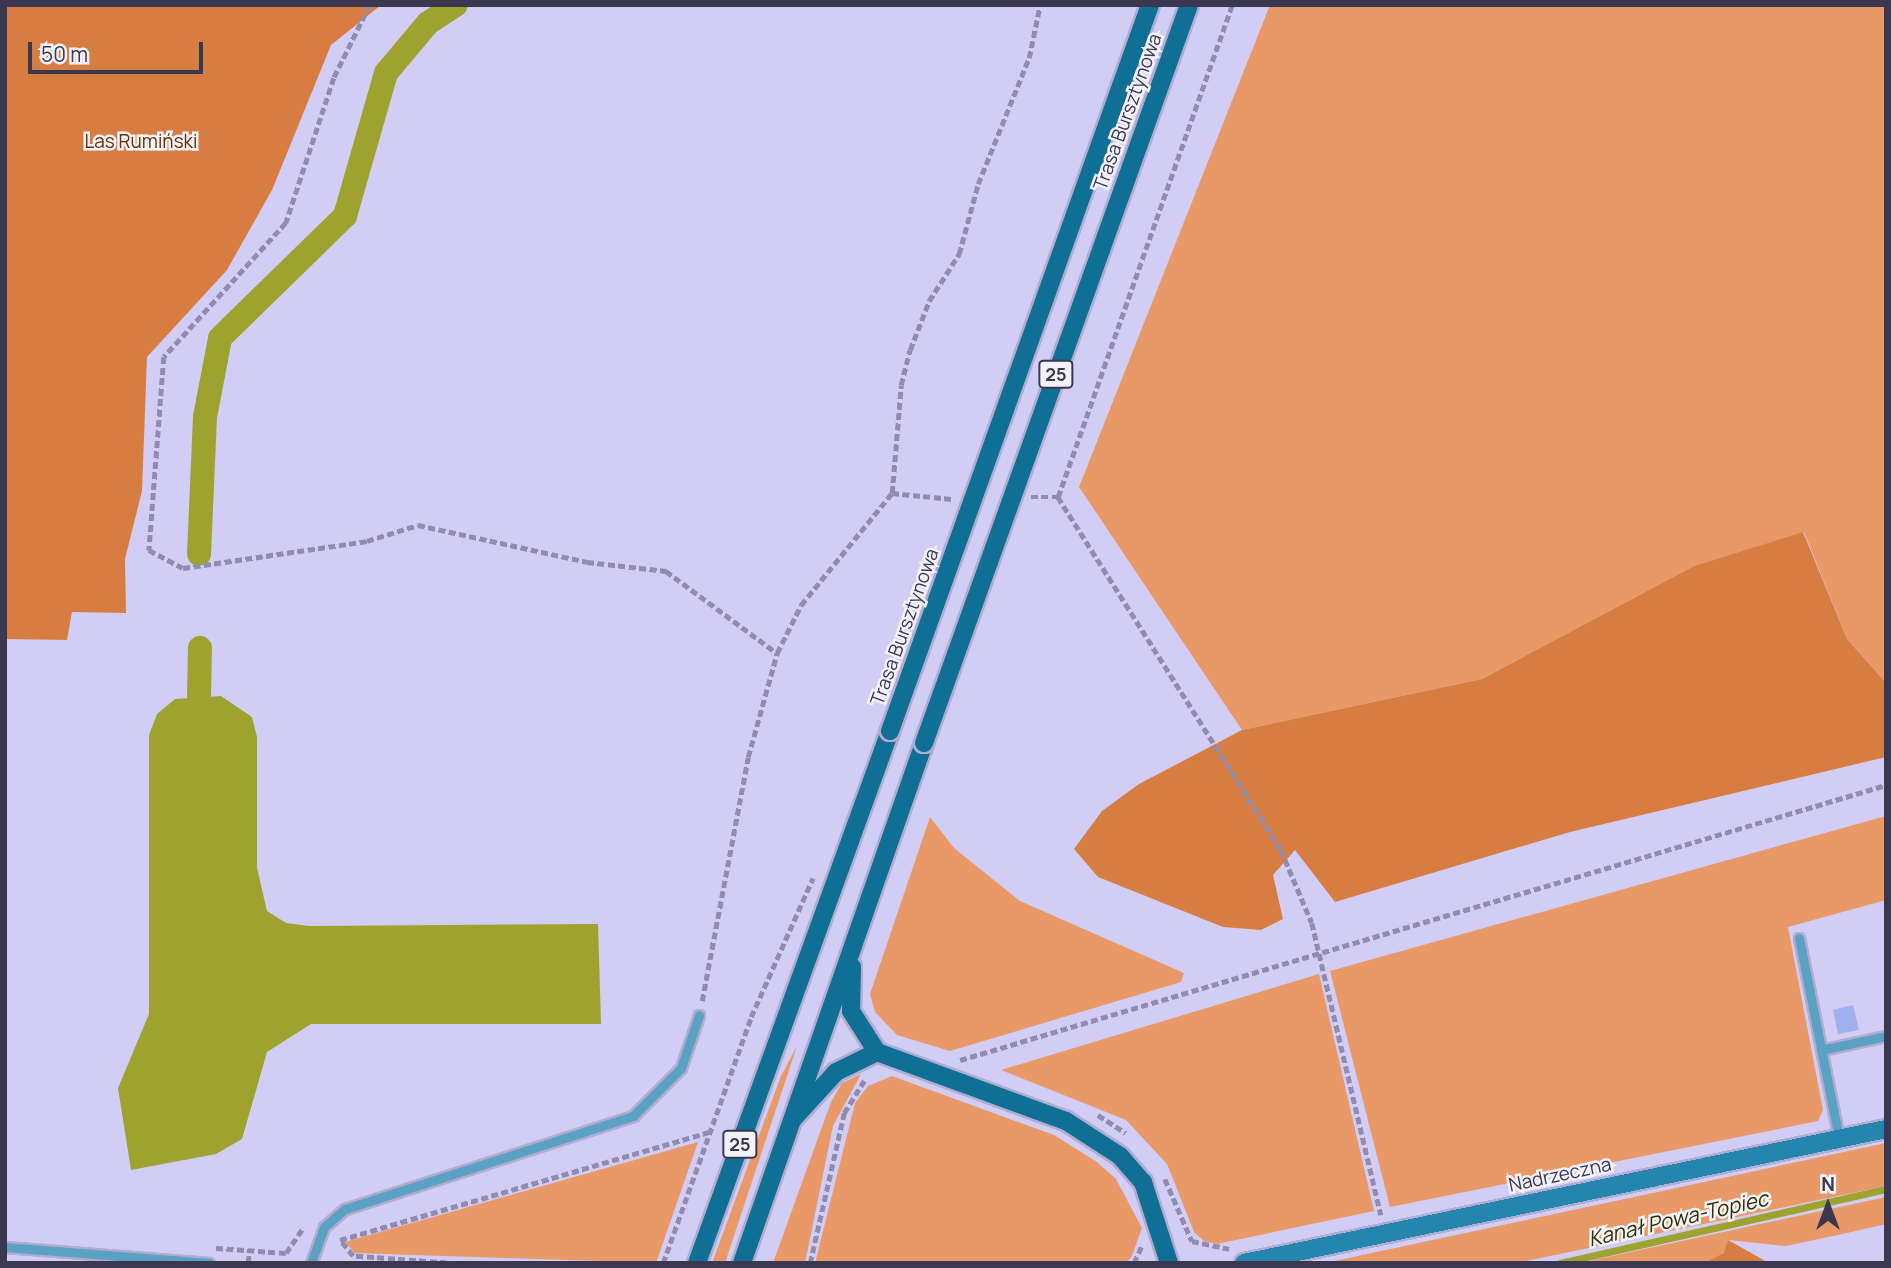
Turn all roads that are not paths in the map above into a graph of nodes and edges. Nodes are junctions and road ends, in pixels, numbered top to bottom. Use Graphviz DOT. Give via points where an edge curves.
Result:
graph roads {
  1 [pos="1150,5"];
  2 [pos="1189,5"];
  3 [pos="1799,938"];
  4 [pos="852,949"];
  5 [pos="699,1015"];
  6 [pos="1886,1036"];
  7 [pos="1821,1050"];
  8 [pos="882,1054"];
  9 [pos="792,1120"];
  10 [pos="1886,1129"];
  11 [pos="1839,1139"];
  12 [pos="5,1247"];
  13 [pos="1243,1255"];
  14 [pos="209,1263"];
  15 [pos="311,1263"];
  16 [pos="697,1263"];
  17 [pos="742,1263"];
  18 [pos="1169,1263"];
  1 -- 16 [label="main road, Trasa Bursztynowa / 25, bridge"];
  2 -- 4 [label="main road, Trasa Bursztynowa / 25, bridge"];
  3 -- 7 [label="lane"];
  4 -- 8 [label="main road" via="851,1011"];
  4 -- 9 [label="main road, Trasa Bursztynowa / 25"];
  5 -- 15 [label="lane" via="681,1068 632,1116 345,1209 324,1227"];
  6 -- 7 [label="lane"];
  7 -- 11 [label="lane"];
  8 -- 9 [label="main road" via="836,1072"];
  8 -- 18 [label="main road" via="1066,1121 1120,1156 1148,1193"];
  9 -- 17 [label="main road, Trasa Bursztynowa / 25"];
  10 -- 11 [label="street, Nadrzeczna"];
  11 -- 13 [label="street, Nadrzeczna" via="1385,1234"];
  12 -- 14 [label="lane"];
}
